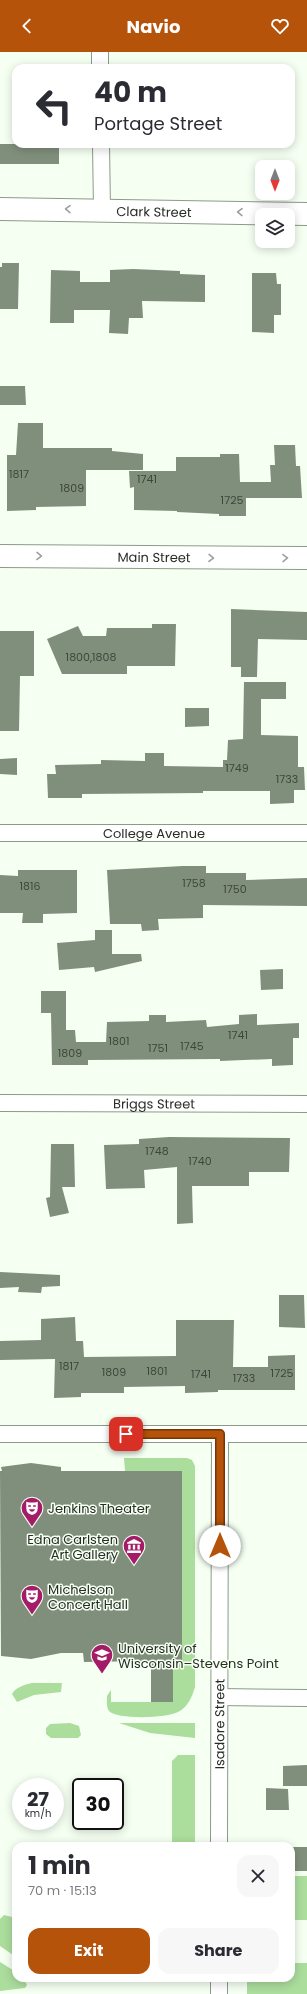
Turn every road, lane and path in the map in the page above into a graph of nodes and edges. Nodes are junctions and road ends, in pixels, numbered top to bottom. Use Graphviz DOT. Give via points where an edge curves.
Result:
graph roads {
  1 [pos="100,52"];
  2 [pos="100,64"];
  3 [pos="101,148"];
  4 [pos="0,209"];
  5 [pos="102,210"];
  6 [pos="307,214"];
  7 [pos="0,556"];
  8 [pos="307,558"];
  9 [pos="0,833"];
  10 [pos="307,833"];
  11 [pos="0,1103"];
  12 [pos="307,1104"];
  13 [pos="0,1434"];
  14 [pos="220,1434"];
  15 [pos="307,1434"];
  16 [pos="220,1697"];
  17 [pos="307,1698"];
  18 [pos="219,1842"];
  19 [pos="219,1982"];
  20 [pos="219,1994"];
  1 -- 2 [label="street"];
  3 -- 5 [label="street"];
  5 -- 4 [label="main road, Clark Street, one-way"];
  6 -- 5 [label="main road, Clark Street, one-way"];
  7 -- 8 [label="main road, Main Street, one-way"];
  9 -- 10 [label="street, College Avenue"];
  11 -- 12 [label="street, Briggs Street"];
  13 -- 14 [label="street"];
  14 -- 15 [label="street"];
  14 -- 16 [label="street, Isadore Street"];
  16 -- 17 [label="street"];
  16 -- 18 [label="street, Isadore Street"];
  19 -- 20 [label="street"];
}
